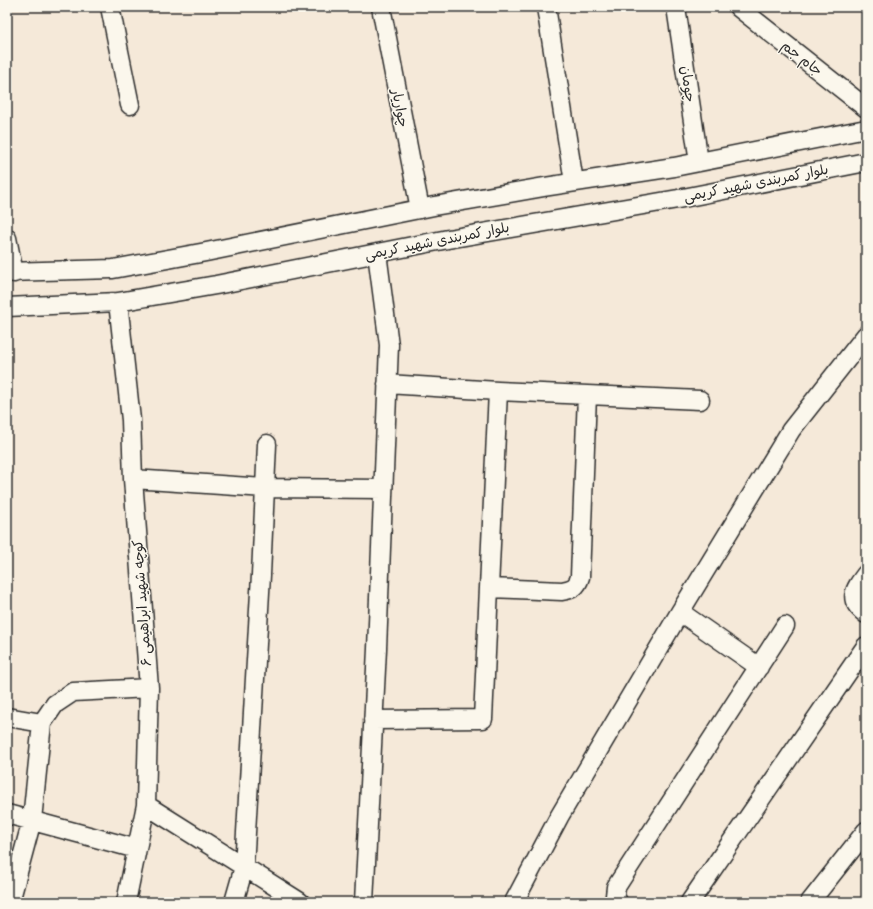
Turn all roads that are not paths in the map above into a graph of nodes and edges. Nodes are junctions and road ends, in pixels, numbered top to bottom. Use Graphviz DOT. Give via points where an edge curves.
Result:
graph roads {
  1 [pos="110,7"];
  2 [pos="381,7"];
  3 [pos="546,7"];
  4 [pos="676,7"];
  5 [pos="743,10"];
  6 [pos="130,105"];
  7 [pos="866,108"];
  8 [pos="866,129"];
  9 [pos="699,162"];
  10 [pos="866,162"];
  11 [pos="574,182"];
  12 [pos="420,209"];
  13 [pos="7,238"];
  14 [pos="377,253"];
  15 [pos="10,273"];
  16 [pos="118,302"];
  17 [pos="7,307"];
  18 [pos="866,335"];
  19 [pos="387,384"];
  20 [pos="498,391"];
  21 [pos="587,395"];
  22 [pos="700,400"];
  23 [pos="267,444"];
  24 [pos="133,479"];
  25 [pos="265,488"];
  26 [pos="383,489"];
  27 [pos="866,574"];
  28 [pos="489,588"];
  29 [pos="680,612"];
  30 [pos="866,614"];
  31 [pos="785,626"];
  32 [pos="866,646"];
  33 [pos="759,666"];
  34 [pos="149,688"];
  35 [pos="7,717"];
  36 [pos="373,720"];
  37 [pos="42,723"];
  38 [pos="146,805"];
  39 [pos="7,814"];
  40 [pos="32,820"];
  41 [pos="866,831"];
  42 [pos="137,849"];
  43 [pos="244,867"];
  44 [pos="9,900"];
  45 [pos="126,902"];
  46 [pos="234,902"];
  47 [pos="300,902"];
  48 [pos="364,902"];
  49 [pos="514,902"];
  50 [pos="618,902"];
  51 [pos="690,902"];
  52 [pos="810,902"];
  1 -- 6 [label="street"];
  2 -- 12 [label="street, چواریار"];
  3 -- 11 [label="street"];
  4 -- 9 [label="street, چومان"];
  5 -- 7 [label="street, جام جم"];
  8 -- 9 [label="street"];
  9 -- 11 [label="street"];
  10 -- 14 [label="street, بلوار کمربندی شهید کریمی"];
  11 -- 12 [label="street"];
  12 -- 15 [label="street" via="113,269"];
  13 -- 15 [label="street"];
  14 -- 16 [label="street, بلوار کمربندی شهید کریمی"];
  14 -- 19 [label="street" via="388,344"];
  16 -- 17 [label="street, بلوار کمربندی شهید کریمی"];
  16 -- 24 [label="street, کوچه شهید ابراهیمی ۶" via="131,420"];
  18 -- 29 [label="street" via="792,430"];
  19 -- 20 [label="street"];
  19 -- 26 [label="street"];
  20 -- 21 [label="street"];
  20 -- 28 [label="street"];
  21 -- 22 [label="street"];
  21 -- 28 [label="street" via="580,578 577,586 562,591"];
  23 -- 25 [label="street"];
  24 -- 25 [label="street"];
  24 -- 34 [label="street, کوچه شهید ابراهیمی ۶"];
  25 -- 26 [label="street"];
  25 -- 43 [label="street"];
  26 -- 36 [label="street"];
  27 -- 30 [label="street" via="856,588 854,599 857,606"];
  28 -- 36 [label="street" via="483,719"];
  29 -- 33 [label="street"];
  29 -- 49 [label="street" via="559,816"];
  31 -- 33 [label="street"];
  32 -- 51 [label="street"];
  33 -- 50 [label="street" via="616,887 615,896"];
  34 -- 37 [label="street" via="73,692 55,704"];
  34 -- 38 [label="street, کوچه شهید ابراهیمی ۶"];
  35 -- 37 [label="street"];
  36 -- 48 [label="street"];
  37 -- 40 [label="street"];
  38 -- 42 [label="street, کوچه شهید ابراهیمی ۶"];
  38 -- 43 [label="street"];
  39 -- 40 [label="street"];
  40 -- 42 [label="street"];
  40 -- 44 [label="street"];
  41 -- 52 [label="street"];
  42 -- 45 [label="street, کوچه شهید ابراهیمی ۶"];
  43 -- 46 [label="street"];
  43 -- 47 [label="street"];
}
